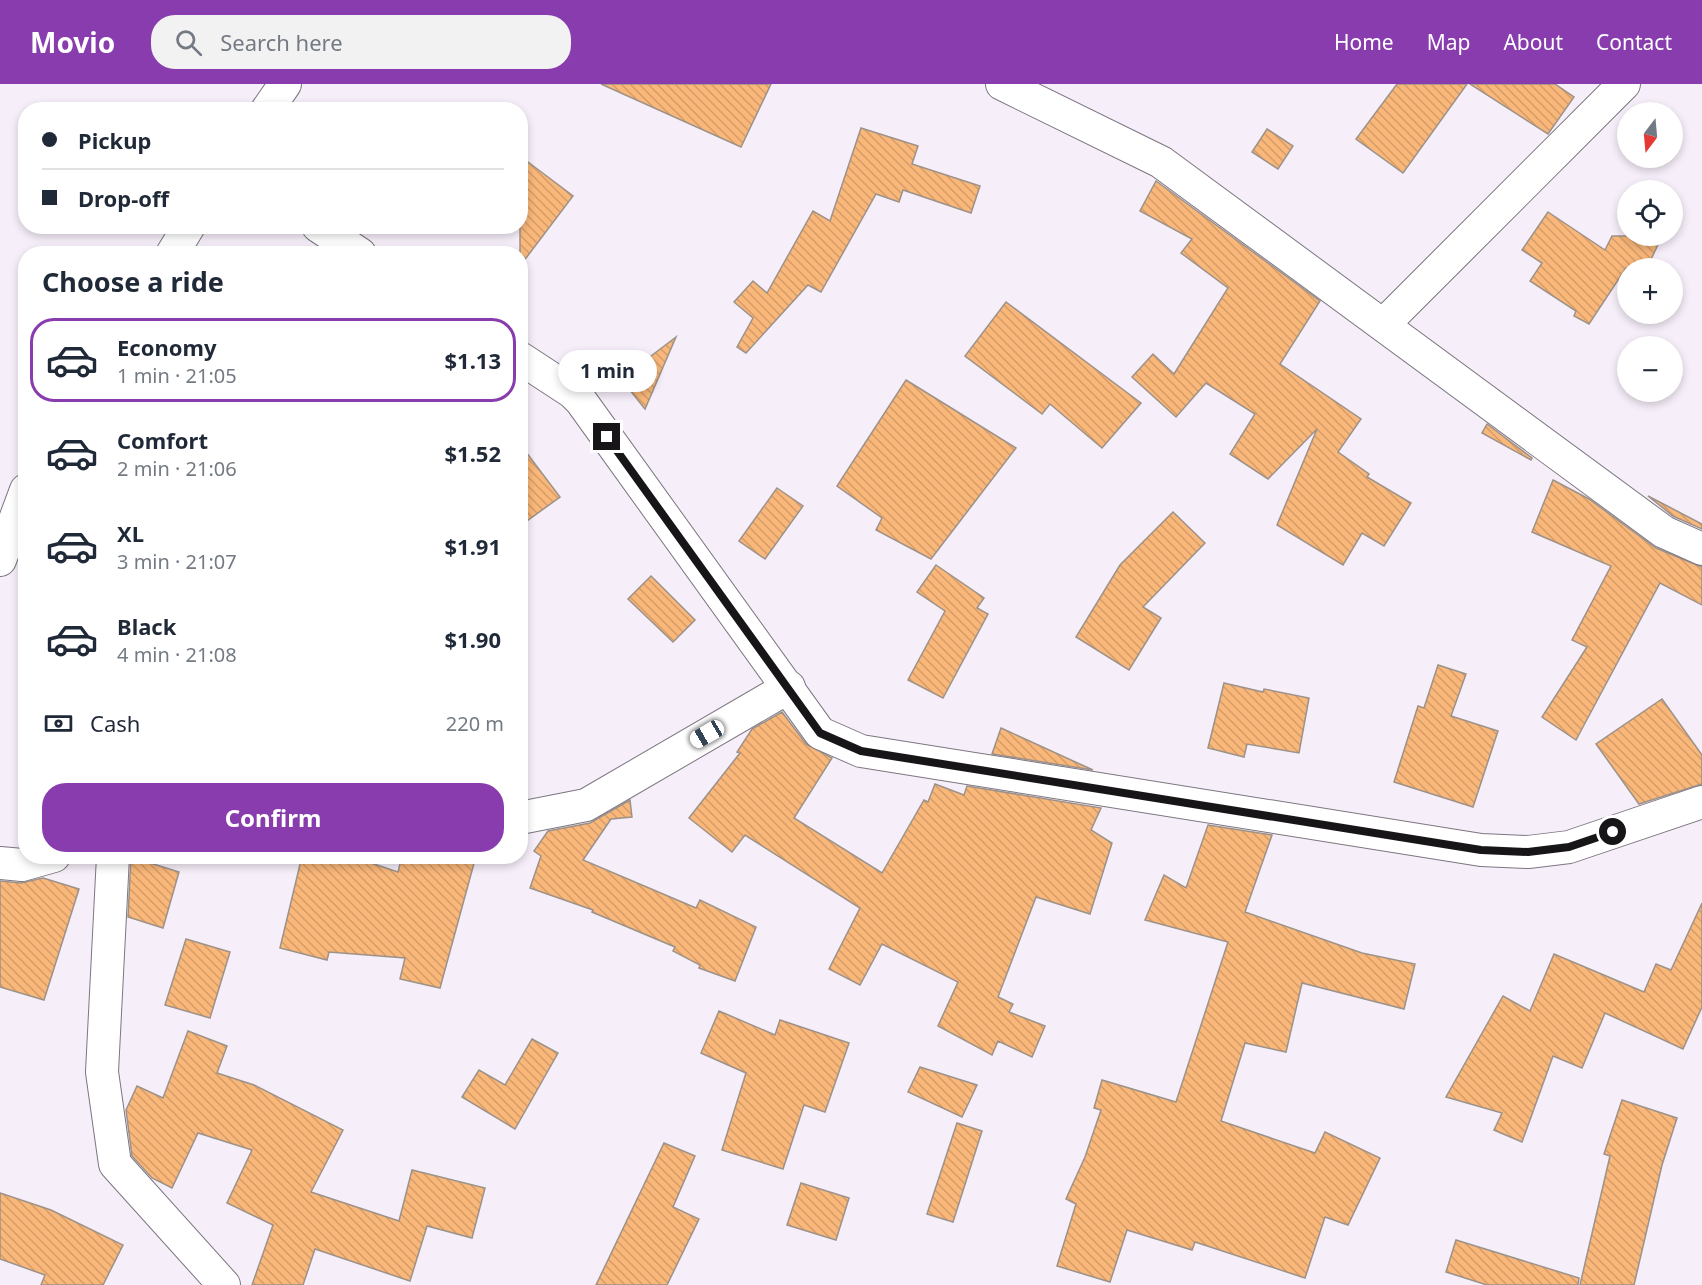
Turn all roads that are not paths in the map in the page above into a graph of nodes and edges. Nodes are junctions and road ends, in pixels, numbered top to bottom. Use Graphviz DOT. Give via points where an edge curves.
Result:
graph roads {
  1 [pos="285,84"];
  2 [pos="1002,84"];
  3 [pos="1624,84"];
  4 [pos="273,102"];
  5 [pos="330,234"];
  6 [pos="348,246"];
  7 [pos="1383,325"];
  8 [pos="528,363"];
  9 [pos="18,512"];
  10 [pos="1702,549"];
  11 [pos="0,560"];
  12 [pos="789,687"];
  13 [pos="1702,802"];
  14 [pos="528,816"];
  15 [pos="0,863"];
  16 [pos="26,864"];
  17 [pos="113,864"];
  18 [pos="224,1285"];
  1 -- 4 [label="street"];
  2 -- 7 [label="street" via="1161,162"];
  3 -- 7 [label="street"];
  5 -- 6 [label="street"];
  7 -- 10 [label="street" via="1664,532"];
  8 -- 12 [label="street" via="581,401"];
  9 -- 11 [label="street"];
  12 -- 13 [label="street" via="820,733 861,751 1481,850 1528,852 1569,847"];
  12 -- 14 [label="street" via="586,805"];
  15 -- 16 [label="street"];
  17 -- 18 [label="street" via="102,1072 115,1164"];
}
